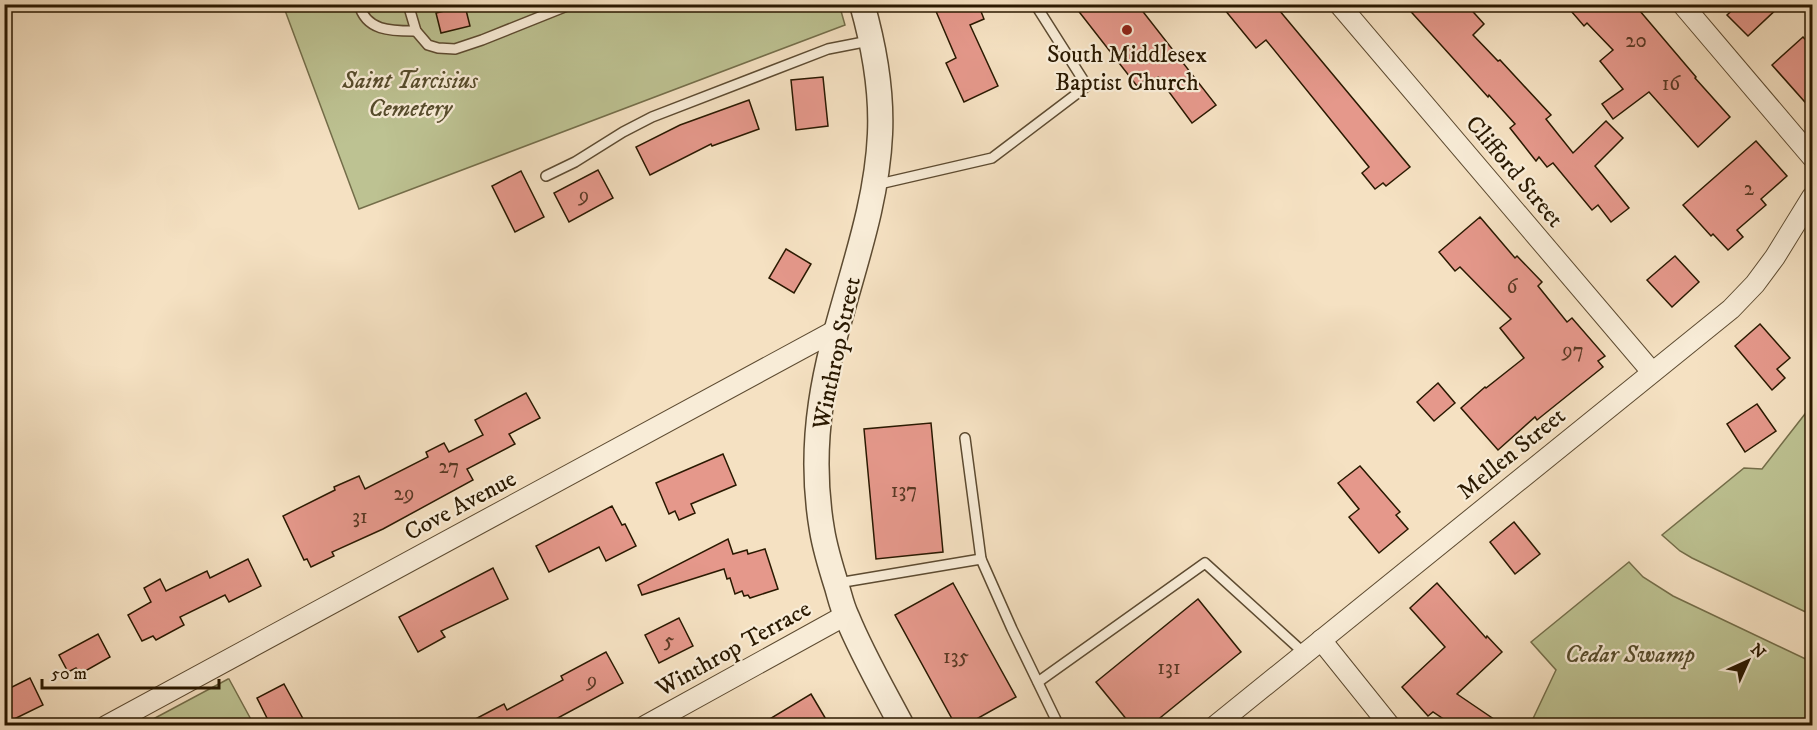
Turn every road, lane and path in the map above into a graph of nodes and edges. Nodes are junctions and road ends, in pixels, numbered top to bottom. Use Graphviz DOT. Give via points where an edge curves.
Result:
graph roads {
  1 [pos="359,4"];
  2 [pos="408,4"];
  3 [pos="572,4"];
  4 [pos="1035,4"];
  5 [pos="1339,4"];
  6 [pos="1682,4"];
  7 [pos="867,6"];
  8 [pos="416,31"];
  9 [pos="871,41"];
  10 [pos="1812,157"];
  11 [pos="546,176"];
  12 [pos="874,185"];
  13 [pos="1812,197"];
  14 [pos="838,329"];
  15 [pos="1652,372"];
  16 [pos="965,438"];
  17 [pos="981,559"];
  18 [pos="836,583"];
  19 [pos="846,615"];
  20 [pos="1321,640"];
  21 [pos="1304,653"];
  22 [pos="1038,682"];
  23 [pos="106,726"];
  24 [pos="645,726"];
  25 [pos="902,726"];
  26 [pos="1059,726"];
  27 [pos="1215,726"];
  28 [pos="1390,726"];
  1 -- 8 [label="lane" via="360,12 378,28"];
  2 -- 8 [label="lane"];
  3 -- 8 [label="lane" via="455,49 429,45"];
  4 -- 12 [label="lane" via="1088,86 992,158"];
  5 -- 15 [label="street, Clifford Street"];
  6 -- 10 [label="street"];
  7 -- 9 [label="street, Winthrop Street"];
  9 -- 11 [label="lane" via="828,49 651,117"];
  9 -- 12 [label="street, Winthrop Street" via="880,124"];
  12 -- 14 [label="street, Winthrop Street"];
  13 -- 15 [label="street, Mellen Street" via="1755,284 1731,309"];
  14 -- 18 [label="street, Winthrop Street" via="820,403 817,441 822,531"];
  14 -- 23 [label="street, Cove Avenue"];
  15 -- 20 [label="street, Mellen Street"];
  16 -- 17 [label="lane"];
  17 -- 18 [label="lane"];
  17 -- 22 [label="lane"];
  18 -- 19 [label="street, Winthrop Street"];
  19 -- 24 [label="street, Winthrop Terrace"];
  19 -- 25 [label="street, Winthrop Street"];
  20 -- 21 [label="street, Mellen Street"];
  20 -- 28 [label="street"];
  21 -- 22 [label="lane" via="1205,563"];
  21 -- 27 [label="street, Mellen Street"];
  22 -- 26 [label="lane"];
}
